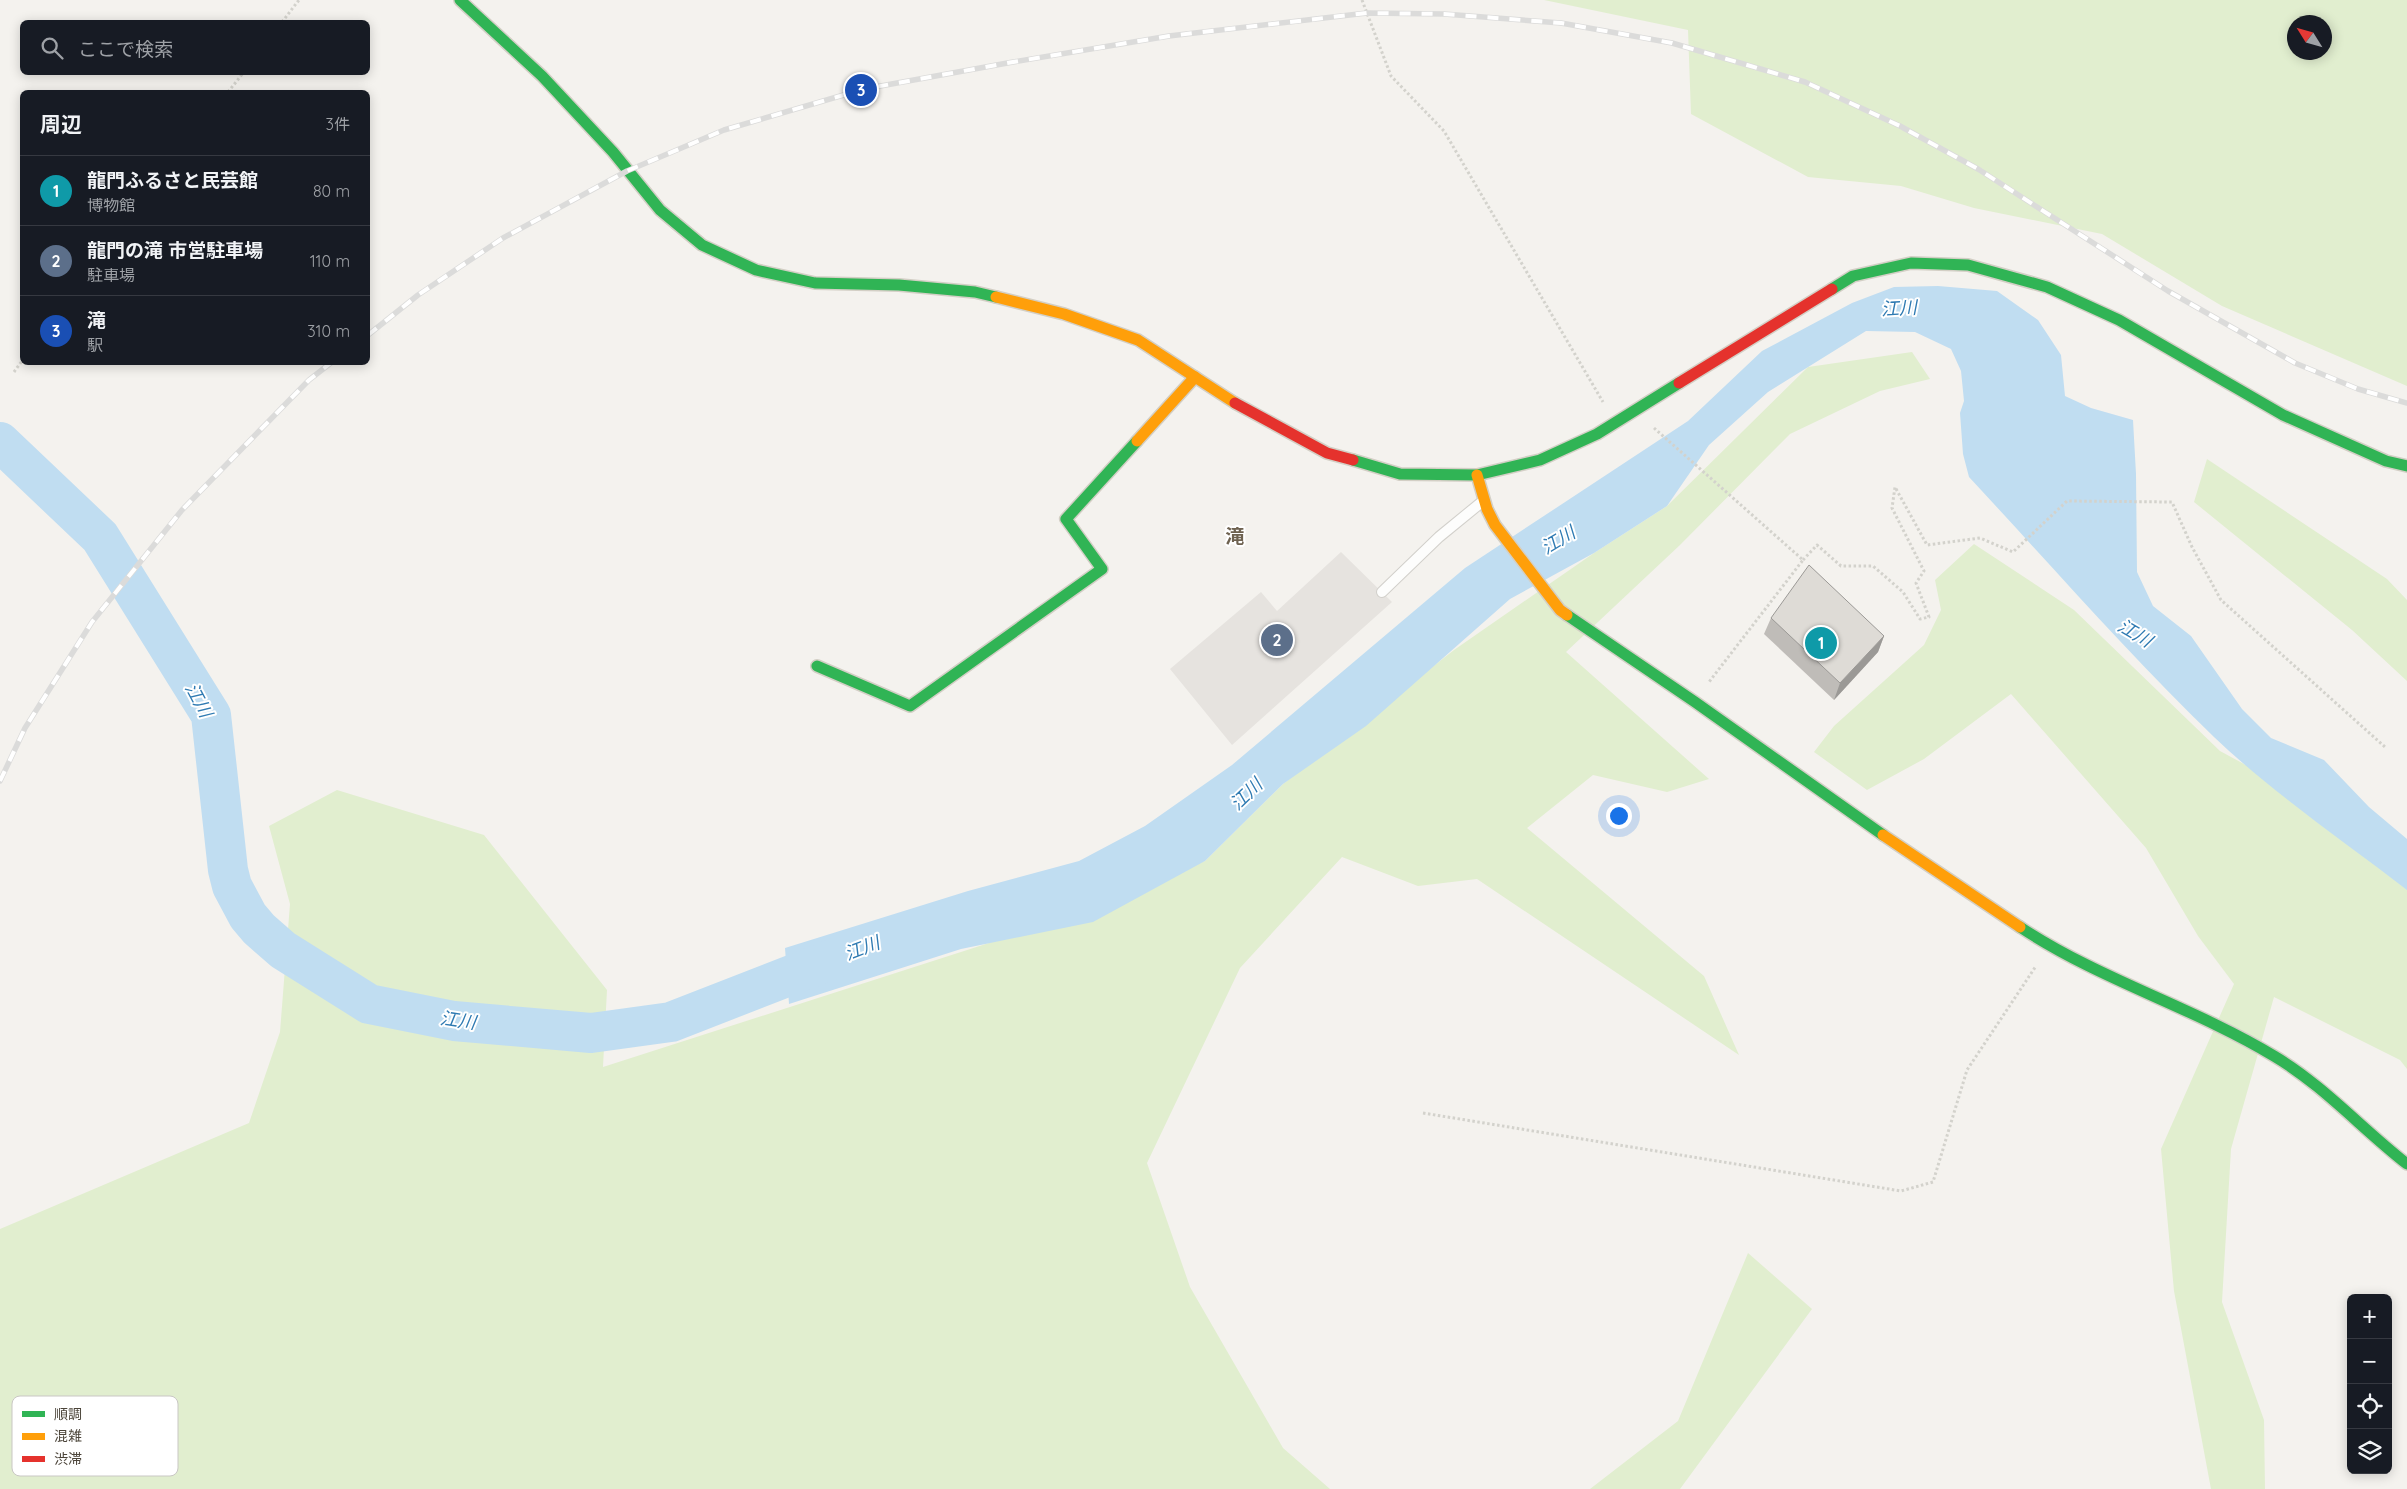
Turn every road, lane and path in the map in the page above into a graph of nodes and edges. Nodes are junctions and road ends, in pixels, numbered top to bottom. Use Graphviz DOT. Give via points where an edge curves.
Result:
graph roads {
  1 [pos="299,0"];
  2 [pos="460,0"];
  3 [pos="1362,0"];
  4 [pos="284,20"];
  5 [pos="242,75"];
  6 [pos="230,90"];
  7 [pos="20,364"];
  8 [pos="14,372"];
  9 [pos="1195,377"];
  10 [pos="1649,423"];
  11 [pos="1614,424"];
  12 [pos="2407,466"];
  13 [pos="1477,474"];
  14 [pos="1484,500"];
  15 [pos="1803,560"];
  16 [pos="1382,592"];
  17 [pos="817,666"];
  18 [pos="1695,702"];
  19 [pos="2385,747"];
  20 [pos="2049,946"];
  21 [pos="1423,1113"];
  22 [pos="2407,1164"];
  1 -- 4 [label="path"];
  2 -- 9 [label="street" via="542,76 613,152 660,210 702,245 756,270 815,283 899,285 975,292 1064,314 1138,340"];
  3 -- 11 [label="path" via="1390,76 1444,131 1573,348"];
  5 -- 6 [label="path"];
  7 -- 8 [label="path"];
  9 -- 13 [label="street" via="1251,413 1327,453 1400,474"];
  9 -- 17 [label="street" via="1066,519 1102,569 910,706"];
  10 -- 15 [label="path"];
  11 -- 12 [label="street" via="1853,276 1911,263 1968,265 2047,287 2119,320 2283,415 2386,461"];
  11 -- 13 [label="street" via="1540,460"];
  13 -- 14 [label="street"];
  14 -- 16 [label="lane" via="1439,537"];
  14 -- 18 [label="street" via="1495,525 1560,610"];
  15 -- 18 [label="path"];
  15 -- 19 [label="path" via="1816,545 1841,566 1873,566 1903,592 1920,620 1929,617 1916,583 1924,571 1892,508 1895,487 1927,544 1980,538 2012,552 2067,501 2172,502 2221,600"];
  18 -- 20 [label="street" via="1850,813"];
  20 -- 21 [label="path" via="1967,1070 1933,1182 1900,1191"];
  20 -- 22 [label="street" via="2234,1033 2276,1057 2307,1078"];
}
